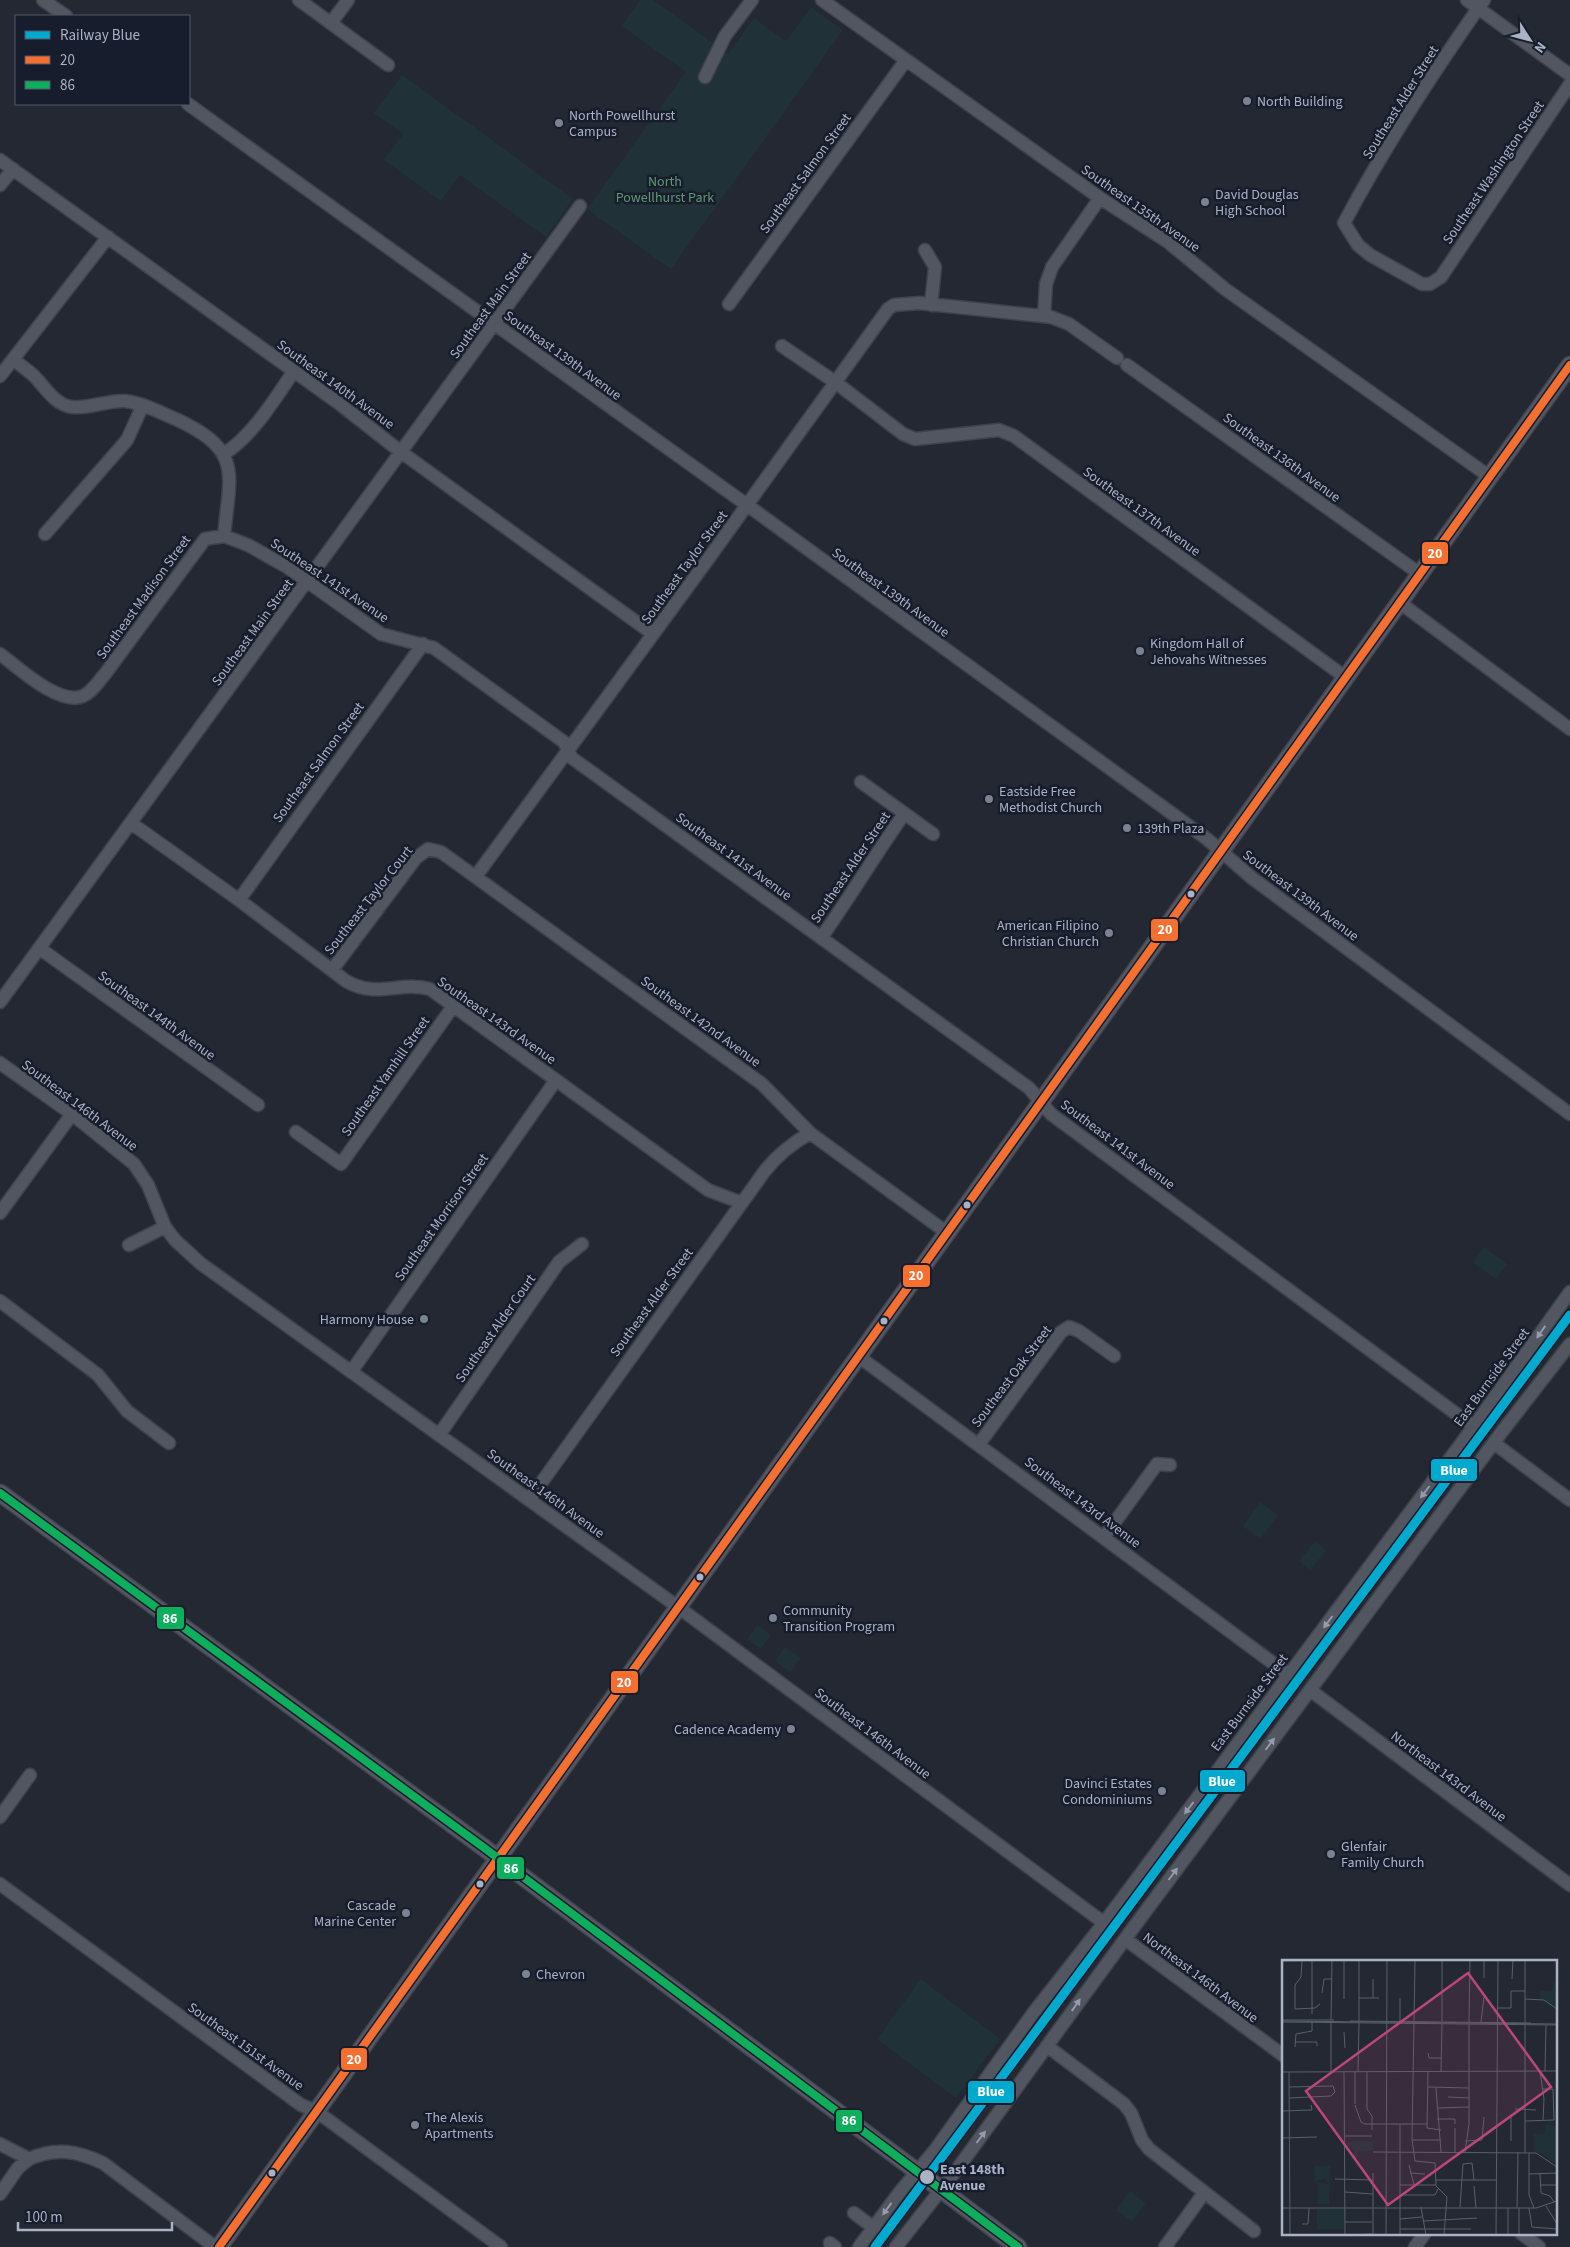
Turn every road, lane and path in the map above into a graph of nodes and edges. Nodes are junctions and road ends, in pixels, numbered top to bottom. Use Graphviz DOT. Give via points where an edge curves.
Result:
graph roads {
  1 [pos="43,0"];
  2 [pos="299,0"];
  3 [pos="348,0"];
  4 [pos="752,0"];
  5 [pos="822,0"];
  6 [pos="1467,0"];
  7 [pos="1482,4"];
  8 [pos="65,15"];
  9 [pos="331,23"];
  10 [pos="906,60"];
  11 [pos="388,65"];
  12 [pos="1570,75"];
  13 [pos="705,77"];
  14 [pos="1570,84"];
  15 [pos="189,105"];
  16 [pos="0,160"];
  17 [pos="13,169"];
  18 [pos="0,185"];
  19 [pos="1100,198"];
  20 [pos="580,206"];
  21 [pos="108,237"];
  22 [pos="925,250"];
  23 [pos="1441,277"];
  24 [pos="729,304"];
  25 [pos="931,304"];
  26 [pos="1044,316"];
  27 [pos="495,325"];
  28 [pos="782,346"];
  29 [pos="14,360"];
  30 [pos="1570,365"];
  31 [pos="294,371"];
  32 [pos="0,376"];
  33 [pos="835,382"];
  34 [pos="143,405"];
  35 [pos="401,452"];
  36 [pos="224,454"];
  37 [pos="1490,476"];
  38 [pos="747,505"];
  39 [pos="45,534"];
  40 [pos="224,536"];
  41 [pos="1420,574"];
  42 [pos="307,582"];
  43 [pos="1399,602"];
  44 [pos="653,634"];
  45 [pos="423,644"];
  46 [pos="0,654"];
  47 [pos="1345,677"];
  48 [pos="1570,729"];
  49 [pos="568,750"];
  50 [pos="860,782"];
  51 [pos="904,814"];
  52 [pos="131,823"];
  53 [pos="932,834"];
  54 [pos="428,849"];
  55 [pos="1220,851"];
  56 [pos="476,876"];
  57 [pos="239,900"];
  58 [pos="821,938"];
  59 [pos="39,948"];
  60 [pos="332,970"];
  61 [pos="0,1002"];
  62 [pos="454,1005"];
  63 [pos="0,1063"];
  64 [pos="556,1080"];
  65 [pos="1040,1101"];
  66 [pos="258,1106"];
  67 [pos="72,1114"];
  68 [pos="1570,1114"];
  69 [pos="296,1132"];
  70 [pos="810,1134"];
  71 [pos="742,1203"];
  72 [pos="0,1212"];
  73 [pos="165,1227"];
  74 [pos="946,1232"];
  75 [pos="582,1244"];
  76 [pos="129,1245"];
  77 [pos="1570,1292"];
  78 [pos="0,1302"];
  79 [pos="1570,1344"];
  80 [pos="858,1356"];
  81 [pos="1114,1356"];
  82 [pos="351,1372"];
  83 [pos="1474,1427"];
  84 [pos="439,1435"];
  85 [pos="169,1443"];
  86 [pos="1494,1443"];
  87 [pos="979,1444"];
  88 [pos="1170,1465"];
  89 [pos="0,1493"];
  90 [pos="529,1500"];
  91 [pos="1570,1500"];
  92 [pos="1104,1537"];
  93 [pos="678,1607"];
  94 [pos="1289,1674"];
  95 [pos="1310,1690"];
  96 [pos="30,1775"];
  97 [pos="0,1818"];
  98 [pos="498,1858"];
  99 [pos="0,1884"];
  100 [pos="1570,1885"];
  101 [pos="1104,1923"];
  102 [pos="1124,1939"];
  103 [pos="1047,2046"];
  104 [pos="1282,2055"];
  105 [pos="316,2112"];
  106 [pos="0,2144"];
  107 [pos="30,2159"];
  108 [pos="929,2180"];
  109 [pos="1204,2193"];
  110 [pos="0,2194"];
  111 [pos="854,2212"];
  112 [pos="874,2228"];
  113 [pos="1254,2231"];
  114 [pos="1424,2234"];
  115 [pos="1522,2234"];
  116 [pos="215,2247"];
  117 [pos="219,2247"];
  118 [pos="500,2247"];
  119 [pos="859,2247"];
  120 [pos="896,2247"];
  121 [pos="1018,2247"];
  122 [pos="1165,2247"];
  123 [pos="1415,2247"];
  124 [pos="1539,2247"];
  1 -- 8 [label="street"];
  2 -- 9 [label="street"];
  3 -- 9 [label="street"];
  4 -- 13 [label="street" via="726,36"];
  5 -- 10 [label="street, Southeast 135th Avenue"];
  6 -- 7 [label="street"];
  7 -- 12 [label="street"];
  7 -- 23 [label="street, Southeast Alder Street" via="1382,157 1344,223 1358,245 1370,256 1422,284 1430,284"];
  9 -- 11 [label="street"];
  10 -- 19 [label="street, Southeast 135th Avenue"];
  10 -- 24 [label="street, Southeast Salmon Street"];
  14 -- 23 [label="street, Southeast Washington Street"];
  15 -- 27 [label="street, Southeast 139th Avenue"];
  16 -- 17 [label="street, Southeast 140th Avenue"];
  17 -- 18 [label="street"];
  17 -- 21 [label="street, Southeast 140th Avenue"];
  19 -- 26 [label="street" via="1052,266 1046,284"];
  19 -- 37 [label="street, Southeast 135th Avenue" via="1168,242 1225,289"];
  20 -- 27 [label="street, Southeast Main Street"];
  21 -- 29 [label="street"];
  21 -- 31 [label="street, Southeast 140th Avenue"];
  22 -- 25 [label="street" via="935,267"];
  25 -- 26 [label="street, Southeast 136th Avenue"];
  25 -- 33 [label="street, Southeast Taylor Street" via="904,303 888,309"];
  26 -- 41 [label="street, Southeast 136th Avenue" via="1069,324"];
  27 -- 35 [label="street, Southeast Main Street"];
  27 -- 38 [label="street, Southeast 139th Avenue"];
  28 -- 33 [label="street"];
  29 -- 32 [label="street"];
  29 -- 34 [label="street" via="57,401 72,407 124,401"];
  30 -- 37 [label="main road"];
  31 -- 35 [label="street, Southeast 140th Avenue"];
  31 -- 36 [label="street" via="252,428"];
  33 -- 38 [label="street, Southeast Taylor Street"];
  33 -- 47 [label="street, Southeast 137th Avenue" via="903,434 915,439 999,430 1014,436"];
  34 -- 36 [label="street" via="194,428"];
  34 -- 39 [label="street" via="127,440"];
  35 -- 42 [label="street, Southeast Main Street"];
  35 -- 44 [label="street, Southeast 140th Avenue"];
  36 -- 40 [label="street" via="229,474"];
  37 -- 41 [label="main road"];
  38 -- 44 [label="street, Southeast Taylor Street"];
  38 -- 55 [label="street, Southeast 139th Avenue"];
  40 -- 42 [label="street, Southeast 141st Avenue" via="266,554"];
  40 -- 46 [label="street, Southeast Madison Street" via="204,539 196,548 93,688 81,697 60,696"];
  41 -- 43 [label="main road"];
  42 -- 45 [label="street, Southeast 141st Avenue" via="381,634"];
  42 -- 52 [label="street, Southeast Main Street"];
  43 -- 47 [label="main road"];
  43 -- 48 [label="street"];
  44 -- 49 [label="street, Southeast Taylor Street"];
  45 -- 49 [label="street, Southeast 141st Avenue" via="434,648 564,742"];
  45 -- 57 [label="street, Southeast Salmon Street"];
  47 -- 55 [label="main road"];
  49 -- 56 [label="street, Southeast Taylor Street"];
  49 -- 58 [label="street, Southeast 141st Avenue" via="572,758"];
  50 -- 51 [label="street"];
  51 -- 53 [label="street"];
  51 -- 58 [label="street, Southeast Alder Street"];
  52 -- 57 [label="street, Southeast 143rd Avenue"];
  52 -- 59 [label="street, Southeast Main Street"];
  54 -- 56 [label="street, Southeast 142nd Avenue" via="441,852"];
  54 -- 60 [label="street, Southeast Taylor Court" via="416,858"];
  55 -- 65 [label="main road"];
  55 -- 68 [label="street, Southeast 139th Avenue"];
  56 -- 70 [label="street, Southeast 142nd Avenue" via="762,1084"];
  57 -- 60 [label="street, Southeast 143rd Avenue"];
  58 -- 65 [label="street, Southeast 141st Avenue" via="1029,1088"];
  59 -- 61 [label="street, Southeast Main Street"];
  59 -- 66 [label="street, Southeast 144th Avenue"];
  60 -- 62 [label="street, Southeast 143rd Avenue" via="358,988 384,990 416,986 430,989"];
  62 -- 64 [label="street, Southeast 143rd Avenue"];
  62 -- 69 [label="street, Southeast Yamhill Street" via="341,1164"];
  63 -- 67 [label="street, Southeast 146th Avenue"];
  64 -- 71 [label="street, Southeast 143rd Avenue" via="708,1190"];
  64 -- 82 [label="street, Southeast Morrison Street"];
  65 -- 74 [label="main road"];
  65 -- 83 [label="street, Southeast 141st Avenue" via="1051,1114"];
  67 -- 72 [label="street"];
  67 -- 73 [label="street, Southeast 146th Avenue" via="134,1164 151,1190"];
  70 -- 71 [label="street, Southeast Alder Street" via="776,1157"];
  70 -- 74 [label="street, Southeast 142nd Avenue"];
  71 -- 90 [label="street, Southeast Alder Street"];
  73 -- 76 [label="street"];
  73 -- 82 [label="street, Southeast 146th Avenue" via="200,1263"];
  74 -- 80 [label="main road"];
  75 -- 84 [label="street, Southeast Alder Court" via="559,1262"];
  77 -- 83 [label="street, East Burnside Street, one-way"];
  78 -- 85 [label="street" via="98,1375 128,1411"];
  79 -- 86 [label="street, East Burnside Street"];
  80 -- 87 [label="street, Southeast 143rd Avenue"];
  80 -- 93 [label="main road"];
  81 -- 87 [label="street, Southeast Oak Street" via="1079,1331 1070,1327 1061,1332"];
  82 -- 84 [label="street, Southeast 146th Avenue"];
  83 -- 94 [label="street, East Burnside Street, one-way"];
  84 -- 90 [label="street, Southeast 146th Avenue"];
  86 -- 91 [label="street"];
  86 -- 95 [label="street, East Burnside Street"];
  87 -- 92 [label="street, Southeast 143rd Avenue"];
  88 -- 92 [label="street" via="1157,1464"];
  89 -- 98 [label="main road"];
  90 -- 93 [label="street, Southeast 146th Avenue"];
  92 -- 94 [label="street, Southeast 143rd Avenue"];
  93 -- 98 [label="main road"];
  93 -- 101 [label="street, Southeast 146th Avenue"];
  94 -- 101 [label="street, East Burnside Street, one-way"];
  95 -- 100 [label="street, Northeast 143rd Avenue"];
  102 -- 95 [label="street, East Burnside Street, one-way"];
  96 -- 97 [label="street"];
  98 -- 105 [label="main road"];
  98 -- 108 [label="main road"];
  99 -- 105 [label="street, Southeast 151st Avenue"];
  101 -- 108 [label="street, East Burnside Street" via="1034,2012 940,2143"];
  103 -- 102 [label="street, East Burnside Street, one-way"];
  102 -- 104 [label="street, Northeast 146th Avenue"];
  108 -- 103 [label="street, East Burnside Street, one-way"];
  103 -- 109 [label="street" via="1124,2104 1149,2148"];
  105 -- 117 [label="main road"];
  105 -- 118 [label="street, Southeast 151st Avenue"];
  106 -- 107 [label="street"];
  107 -- 110 [label="street" via="18,2168"];
  107 -- 116 [label="street" via="53,2151 65,2151 103,2163"];
  108 -- 112 [label="street, East Burnside Street, one-way"];
  108 -- 120 [label="street, East Burnside Street"];
  108 -- 121 [label="main road"];
  109 -- 113 [label="street"];
  109 -- 122 [label="street"];
  111 -- 112 [label="street"];
  112 -- 119 [label="street, East Burnside Street"];
  114 -- 123 [label="street"];
  115 -- 124 [label="street"];
}
